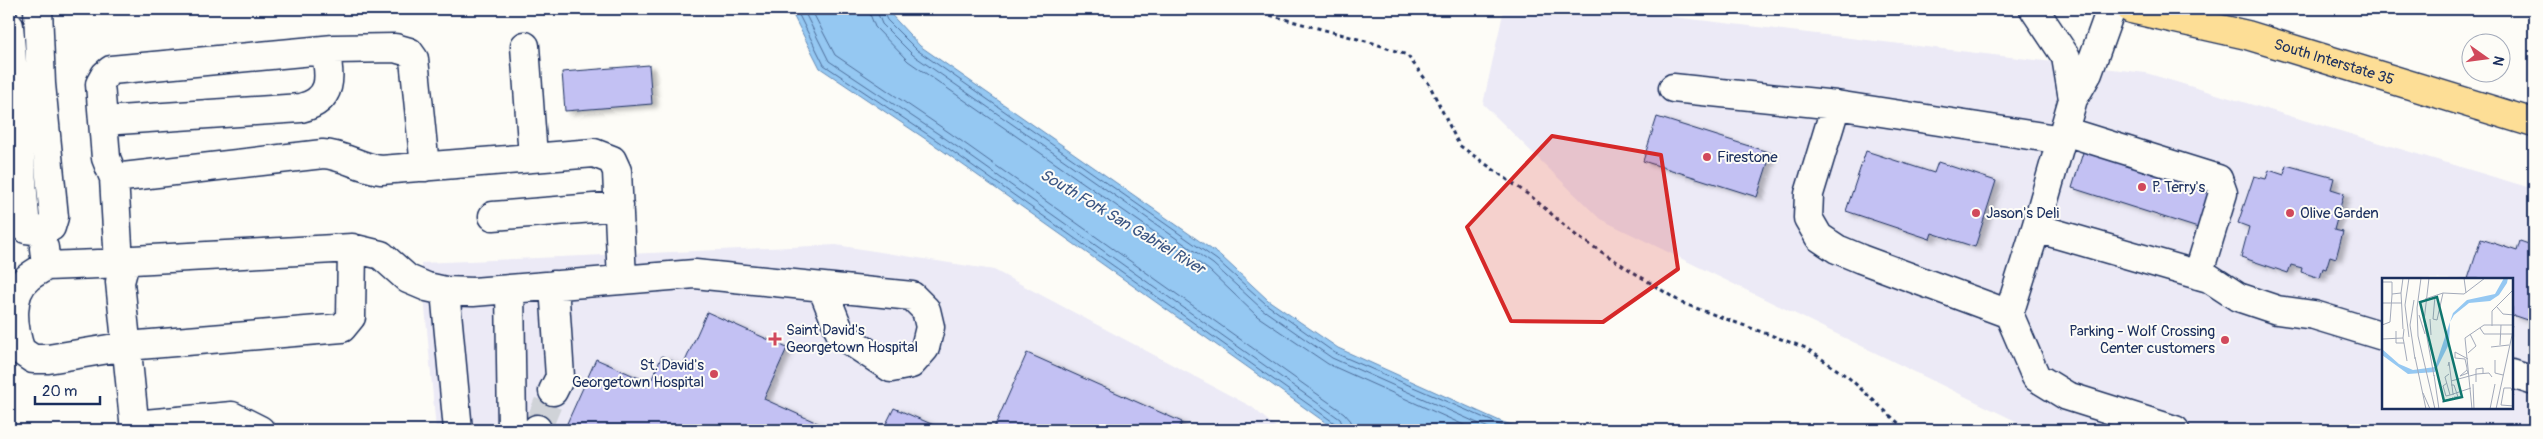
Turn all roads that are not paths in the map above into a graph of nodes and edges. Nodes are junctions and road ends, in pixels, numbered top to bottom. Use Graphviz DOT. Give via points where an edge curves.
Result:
graph roads {
  1 [pos="38,9"];
  2 [pos="2034,9"];
  3 [pos="2112,9"];
  4 [pos="2132,9"];
  5 [pos="9,26"];
  6 [pos="525,46"];
  7 [pos="325,50"];
  8 [pos="1673,88"];
  9 [pos="2074,99"];
  10 [pos="1836,105"];
  11 [pos="103,121"];
  12 [pos="2534,123"];
  13 [pos="2063,136"];
  14 [pos="533,157"];
  15 [pos="426,167"];
  16 [pos="114,178"];
  17 [pos="619,206"];
  18 [pos="493,216"];
  19 [pos="2036,228"];
  20 [pos="43,232"];
  21 [pos="352,248"];
  22 [pos="122,263"];
  23 [pos="46,266"];
  24 [pos="2198,276"];
  25 [pos="622,280"];
  26 [pos="554,285"];
  27 [pos="822,287"];
  28 [pos="510,289"];
  29 [pos="446,291"];
  30 [pos="2010,314"];
  31 [pos="2382,336"];
  32 [pos="127,346"];
  33 [pos="2513,374"];
  34 [pos="2534,381"];
  35 [pos="553,391"];
  36 [pos="134,427"];
  37 [pos="260,430"];
  38 [pos="458,430"];
  39 [pos="528,430"];
  40 [pos="2175,430"];
  1 -- 20 [label="lane" via="41,84 54,217 51,227"];
  2 -- 9 [label="lane" via="2066,57"];
  3 -- 9 [label="lane"];
  4 -- 12 [label="main road, South Interstate 35" via="2246,35"];
  5 -- 20 [label="lane" via="26,229"];
  6 -- 14 [label="lane"];
  7 -- 11 [label="lane" via="111,70 100,84"];
  7 -- 11 [label="lane" via="329,79 321,99 313,105"];
  7 -- 15 [label="lane" via="395,48 412,55"];
  8 -- 10 [label="lane"];
  9 -- 13 [label="lane"];
  10 -- 13 [label="lane"];
  10 -- 30 [label="lane" via="1809,194 1808,218 1819,237 1861,259"];
  11 -- 16 [label="lane" via="106,158"];
  13 -- 19 [label="lane"];
  13 -- 24 [label="lane" via="2218,179 2223,193"];
  14 -- 15 [label="lane"];
  14 -- 17 [label="lane" via="580,153 607,157 617,171"];
  15 -- 16 [label="lane" via="375,170 340,156 323,154"];
  16 -- 22 [label="lane"];
  17 -- 18 [label="lane"];
  17 -- 25 [label="lane"];
  19 -- 24 [label="lane"];
  19 -- 30 [label="lane"];
  20 -- 23 [label="lane"];
  21 -- 22 [label="lane" via="280,250"];
  21 -- 29 [label="lane" via="381,255 408,279"];
  21 -- 32 [label="lane" via="351,317 342,328"];
  22 -- 23 [label="lane"];
  22 -- 32 [label="lane" via="120,282"];
  23 -- 32 [label="lane" via="23,283 14,305 20,351 33,359 48,359"];
  24 -- 31 [label="lane" via="2209,278 2238,297"];
  25 -- 26 [label="lane"];
  25 -- 27 [label="lane" via="695,274"];
  26 -- 28 [label="lane"];
  26 -- 35 [label="lane" via="560,377"];
  28 -- 29 [label="lane"];
  28 -- 39 [label="lane" via="514,421"];
  29 -- 38 [label="lane"];
  30 -- 40 [label="lane" via="2036,378 2067,396"];
  32 -- 36 [label="lane"];
  33 -- 34 [label="lane"];
  36 -- 37 [label="lane" via="232,416"];
}
